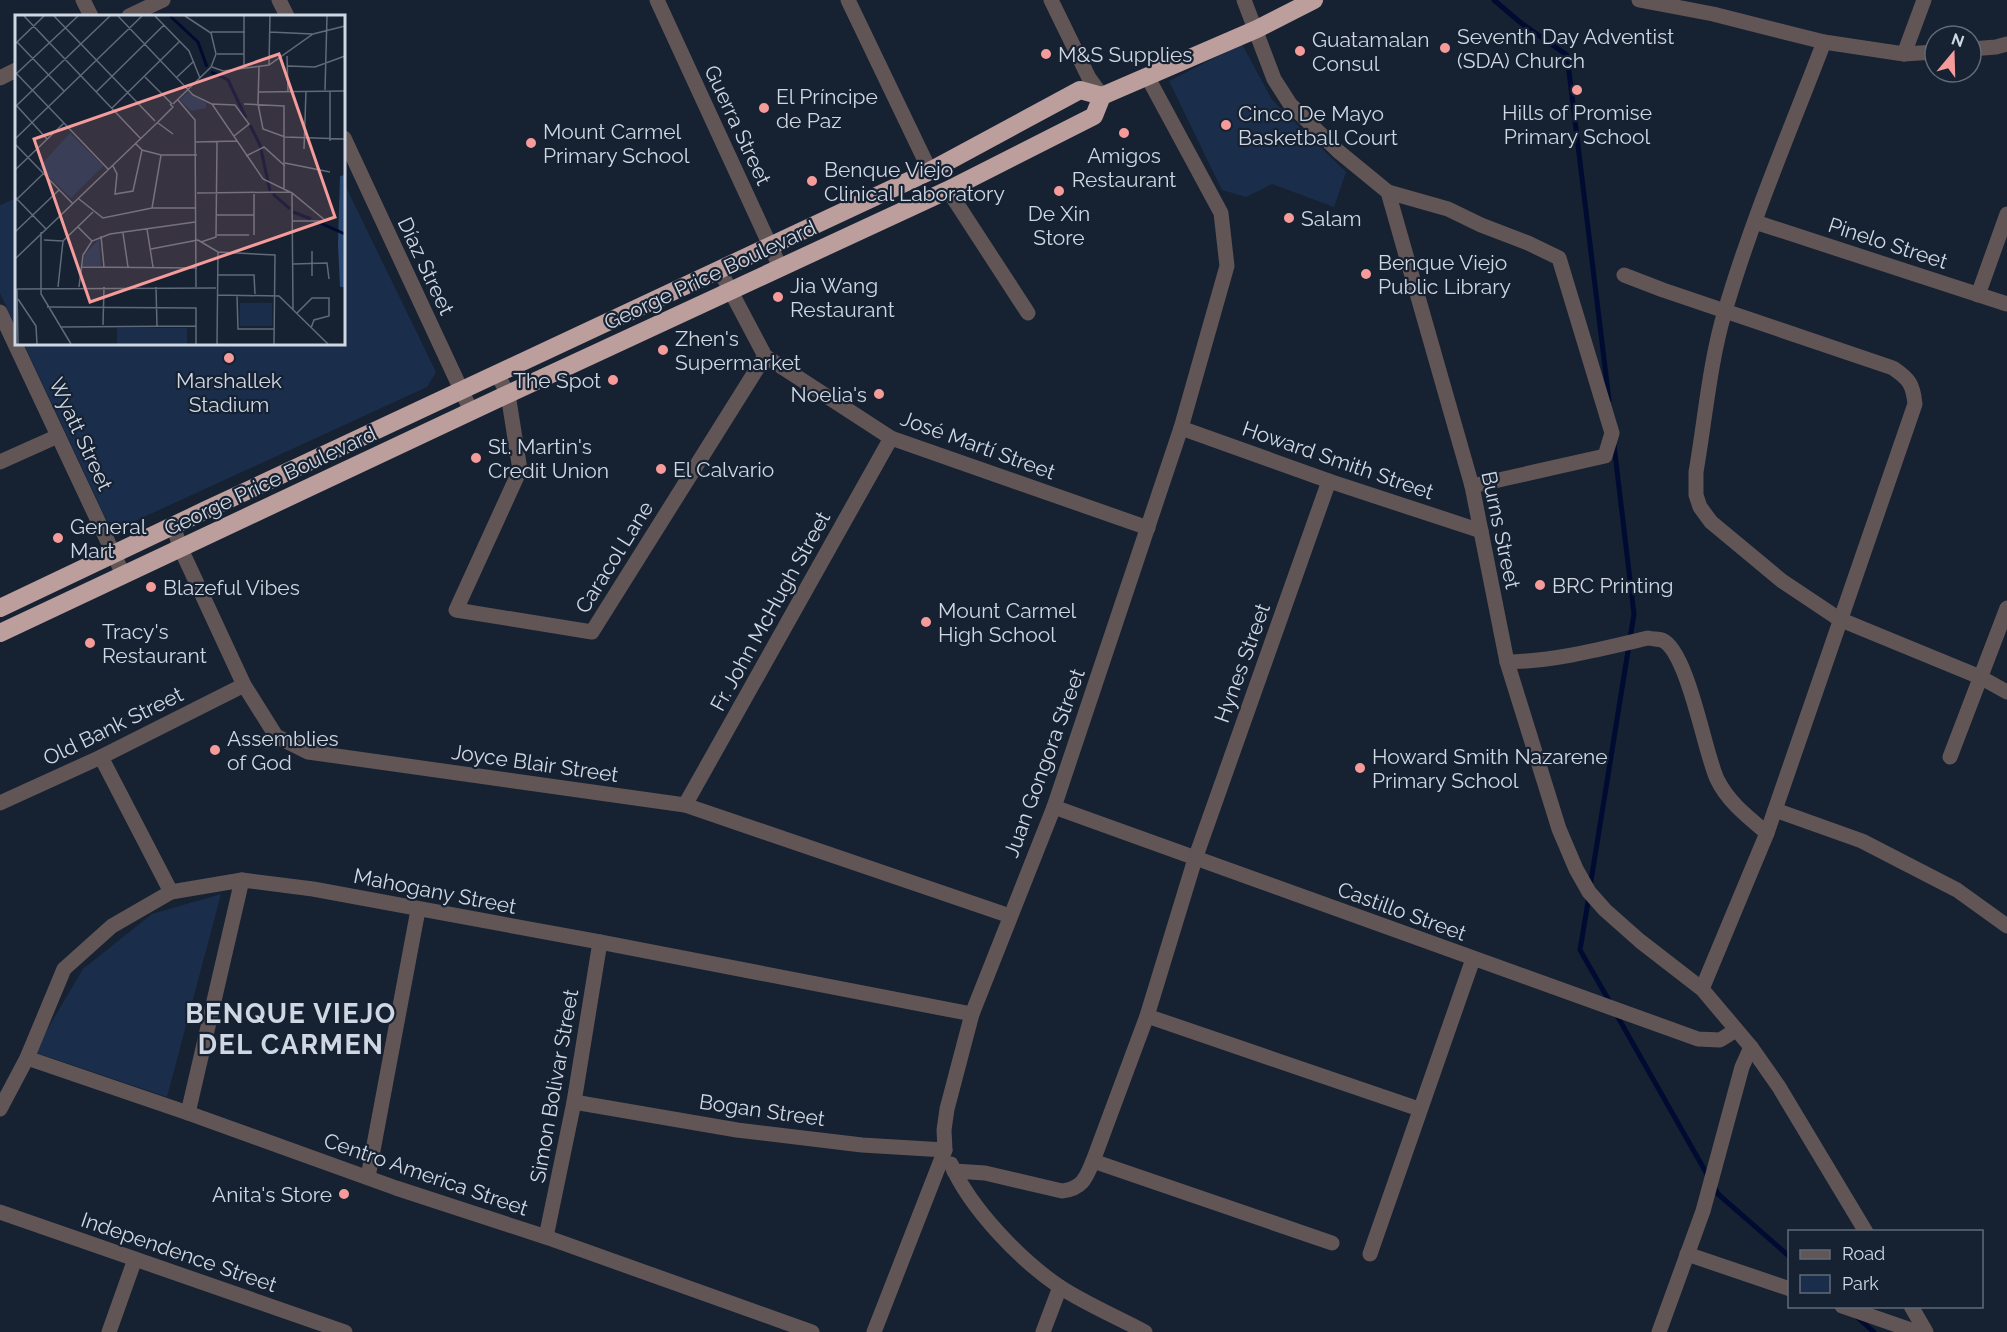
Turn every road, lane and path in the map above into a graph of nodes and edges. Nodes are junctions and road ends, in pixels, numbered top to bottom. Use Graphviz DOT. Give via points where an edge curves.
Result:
graph roads {
  1 [pos="84,0"];
  2 [pos="163,0"];
  3 [pos="279,0"];
  4 [pos="657,0"];
  5 [pos="848,0"];
  6 [pos="1051,0"];
  7 [pos="1244,0"];
  8 [pos="1314,0"];
  9 [pos="1639,0"];
  10 [pos="1923,0"];
  11 [pos="1716,7"];
  12 [pos="91,15"];
  13 [pos="131,15"];
  14 [pos="286,15"];
  15 [pos="1257,29"];
  16 [pos="1824,42"];
  17 [pos="2007,44"];
  18 [pos="1983,48"];
  19 [pos="1923,53"];
  20 [pos="1904,54"];
  21 [pos="15,70"];
  22 [pos="1147,76"];
  23 [pos="0,78"];
  24 [pos="1102,96"];
  25 [pos="345,140"];
  26 [pos="930,171"];
  27 [pos="948,190"];
  28 [pos="1388,192"];
  29 [pos="2007,214"];
  30 [pos="1755,222"];
  31 [pos="770,246"];
  32 [pos="780,267"];
  33 [pos="719,269"];
  34 [pos="1624,275"];
  35 [pos="729,291"];
  36 [pos="1978,296"];
  37 [pos="2007,304"];
  38 [pos="1725,311"];
  39 [pos="0,312"];
  40 [pos="1029,313"];
  41 [pos="15,344"];
  42 [pos="15,345"];
  43 [pos="765,356"];
  44 [pos="497,374"];
  45 [pos="462,390"];
  46 [pos="508,394"];
  47 [pos="471,411"];
  48 [pos="1181,428"];
  49 [pos="58,436"];
  50 [pos="891,438"];
  51 [pos="0,462"];
  52 [pos="1329,481"];
  53 [pos="1472,486"];
  54 [pos="173,525"];
  55 [pos="1148,528"];
  56 [pos="1481,531"];
  57 [pos="180,547"];
  58 [pos="114,553"];
  59 [pos="123,574"];
  60 [pos="0,608"];
  61 [pos="2007,608"];
  62 [pos="1839,619"];
  63 [pos="0,633"];
  64 [pos="1507,662"];
  65 [pos="1980,677"];
  66 [pos="244,685"];
  67 [pos="2007,692"];
  68 [pos="101,757"];
  69 [pos="1950,757"];
  70 [pos="0,803"];
  71 [pos="685,805"];
  72 [pos="1054,807"];
  73 [pos="1775,810"];
  74 [pos="1767,833"];
  75 [pos="1195,859"];
  76 [pos="242,880"];
  77 [pos="171,892"];
  78 [pos="417,910"];
  79 [pos="1010,916"];
  80 [pos="2007,926"];
  81 [pos="600,942"];
  82 [pos="1473,959"];
  83 [pos="1702,989"];
  84 [pos="972,1014"];
  85 [pos="1147,1016"];
  86 [pos="1736,1030"];
  87 [pos="1750,1047"];
  88 [pos="27,1058"];
  89 [pos="574,1102"];
  90 [pos="1419,1109"];
  91 [pos="0,1110"];
  92 [pos="188,1113"];
  93 [pos="945,1150"];
  94 [pos="1093,1161"];
  95 [pos="954,1171"];
  96 [pos="368,1177"];
  97 [pos="0,1212"];
  98 [pos="1865,1230"];
  99 [pos="546,1237"];
  100 [pos="1332,1243"];
  101 [pos="1370,1254"];
  102 [pos="1687,1254"];
  103 [pos="135,1259"];
  104 [pos="1060,1287"];
  105 [pos="1788,1288"];
  106 [pos="1848,1308"];
  107 [pos="1912,1308"];
  108 [pos="110,1332"];
  109 [pos="345,1332"];
  110 [pos="812,1332"];
  111 [pos="874,1332"];
  112 [pos="1043,1332"];
  113 [pos="1145,1332"];
  114 [pos="1659,1332"];
  115 [pos="1917,1332"];
  116 [pos="1926,1332"];
  1 -- 12 [label="street"];
  2 -- 13 [label="street"];
  3 -- 14 [label="street"];
  4 -- 31 [label="street, Guerra Street"];
  5 -- 26 [label="street"];
  6 -- 24 [label="street" via="1089,78"];
  7 -- 15 [label="street"];
  8 -- 15 [label="highway"];
  9 -- 11 [label="street"];
  10 -- 20 [label="street"];
  11 -- 16 [label="street"];
  15 -- 22 [label="highway"];
  15 -- 28 [label="street" via="1274,79 1290,104"];
  16 -- 20 [label="street"];
  16 -- 30 [label="street"];
  17 -- 18 [label="street"];
  19 -- 20 [label="street"];
  21 -- 23 [label="street"];
  22 -- 24 [label="highway"];
  22 -- 48 [label="street, Juan Gongora Street" via="1221,213 1227,266"];
  24 -- 26 [label="highway, George Price Boulevard" via="1080,90"];
  24 -- 27 [label="highway, George Price Boulevard" via="1094,116"];
  25 -- 45 [label="street, Díaz Street"];
  26 -- 31 [label="highway, George Price Boulevard"];
  27 -- 32 [label="highway, George Price Boulevard"];
  27 -- 40 [label="street"];
  28 -- 53 [label="street, Burns Street"];
  28 -- 53 [label="street" via="1448,209 1559,258 1612,433 1605,456"];
  29 -- 36 [label="street"];
  30 -- 36 [label="street, Pinelo Street"];
  30 -- 38 [label="street"];
  31 -- 32 [label="street, Guerra Street"];
  31 -- 33 [label="highway, George Price Boulevard"];
  32 -- 35 [label="highway, George Price Boulevard"];
  33 -- 35 [label="street, José Martí Street"];
  33 -- 44 [label="highway, George Price Boulevard"];
  34 -- 38 [label="street"];
  35 -- 43 [label="street, José Martí Street"];
  35 -- 46 [label="highway, George Price Boulevard"];
  36 -- 37 [label="street, Pinelo Street"];
  38 -- 62 [label="street" via="1696,472 1700,507 1711,522 1782,581"];
  38 -- 62 [label="street" via="1893,368 1906,377 1913,389 1915,404"];
  39 -- 41 [label="street, Wyatt Street"];
  42 -- 49 [label="street, Wyatt Street"];
  43 -- 46 [label="street, Caracol Lane" via="592,632 456,610 520,470"];
  43 -- 50 [label="street, José Martí Street"];
  44 -- 45 [label="highway, George Price Boulevard"];
  44 -- 46 [label="street, Caracol Lane"];
  45 -- 47 [label="street, Díaz Street"];
  45 -- 54 [label="highway, George Price Boulevard"];
  46 -- 47 [label="highway, George Price Boulevard"];
  47 -- 57 [label="highway, George Price Boulevard"];
  48 -- 52 [label="street, Howard Smith Street"];
  48 -- 55 [label="street, Juan Gongora Street"];
  49 -- 51 [label="street"];
  49 -- 58 [label="street, Wyatt Street"];
  50 -- 55 [label="street, José Martí Street"];
  50 -- 71 [label="street, Fr. John McHugh Street"];
  52 -- 56 [label="street, Howard Smith Street"];
  52 -- 75 [label="street, Hynes Street"];
  53 -- 56 [label="street, Burns Street"];
  54 -- 57 [label="street, Joyce Blair Street"];
  54 -- 58 [label="highway, George Price Boulevard"];
  55 -- 72 [label="street, Juan Gongora Street"];
  56 -- 64 [label="street, Burns Street"];
  57 -- 59 [label="highway, George Price Boulevard"];
  57 -- 66 [label="street, Joyce Blair Street"];
  58 -- 59 [label="street, Wyatt Street"];
  58 -- 60 [label="highway, George Price Boulevard"];
  59 -- 63 [label="highway, George Price Boulevard"];
  61 -- 65 [label="street"];
  62 -- 65 [label="street"];
  62 -- 73 [label="street"];
  64 -- 74 [label="street" via="1535,662 1648,638 1663,641 1674,651 1698,712 1717,778 1728,797"];
  64 -- 83 [label="street, Burns Street" via="1559,829 1576,869 1605,910"];
  65 -- 67 [label="street"];
  65 -- 69 [label="street"];
  66 -- 68 [label="street, Old Bank Street"];
  66 -- 71 [label="street, Joyce Blair Street" via="276,736 308,752"];
  68 -- 70 [label="street, Old Bank Street"];
  68 -- 77 [label="street"];
  71 -- 79 [label="street, Joyce Blair Street"];
  72 -- 75 [label="street, Castillo Street"];
  72 -- 79 [label="street, Juan Gongora Street"];
  73 -- 74 [label="street"];
  73 -- 80 [label="street" via="1893,857 1957,890"];
  74 -- 83 [label="street"];
  75 -- 82 [label="street, Castillo Street"];
  75 -- 85 [label="street, Hynes Street"];
  76 -- 77 [label="street, Mahogany Street"];
  76 -- 78 [label="street, Mahogany Street" via="313,889"];
  76 -- 92 [label="street"];
  77 -- 88 [label="street, Mahogany Street" via="112,926 64,969"];
  78 -- 81 [label="street, Mahogany Street"];
  78 -- 96 [label="street"];
  79 -- 84 [label="street, Juan Gongora Street"];
  81 -- 84 [label="street, Mahogany Street"];
  81 -- 89 [label="street, Simon Bolivar Street"];
  82 -- 86 [label="street, Castillo Street" via="1698,1039 1720,1040"];
  82 -- 90 [label="street"];
  83 -- 86 [label="street, Burns Street"];
  84 -- 93 [label="street, Juan Gongora Street" via="947,1109"];
  85 -- 90 [label="street"];
  85 -- 94 [label="street, Hynes Street"];
  86 -- 87 [label="street, Burns Street"];
  87 -- 98 [label="street, Burns Street" via="1779,1087"];
  87 -- 102 [label="street"];
  88 -- 91 [label="street, Mahogany Street"];
  88 -- 92 [label="street, Centro America Street"];
  89 -- 93 [label="street, Bogan Street" via="737,1130"];
  89 -- 99 [label="street, Simon Bolivar Street"];
  90 -- 101 [label="street"];
  92 -- 96 [label="street, Centro America Street"];
  93 -- 95 [label="street"];
  93 -- 111 [label="street, Juan Gongora Street"];
  94 -- 95 [label="street, Hynes Street" via="1085,1179 1073,1190"];
  94 -- 100 [label="street"];
  95 -- 104 [label="street" via="984,1216"];
  96 -- 99 [label="street, Centro America Street"];
  97 -- 103 [label="street, Independence Street"];
  99 -- 110 [label="street, Centro America Street"];
  102 -- 105 [label="street"];
  102 -- 114 [label="street"];
  103 -- 108 [label="street"];
  103 -- 109 [label="street, Independence Street"];
  104 -- 112 [label="street"];
  104 -- 113 [label="street"];
  106 -- 115 [label="street"];
  107 -- 116 [label="street"];
}
